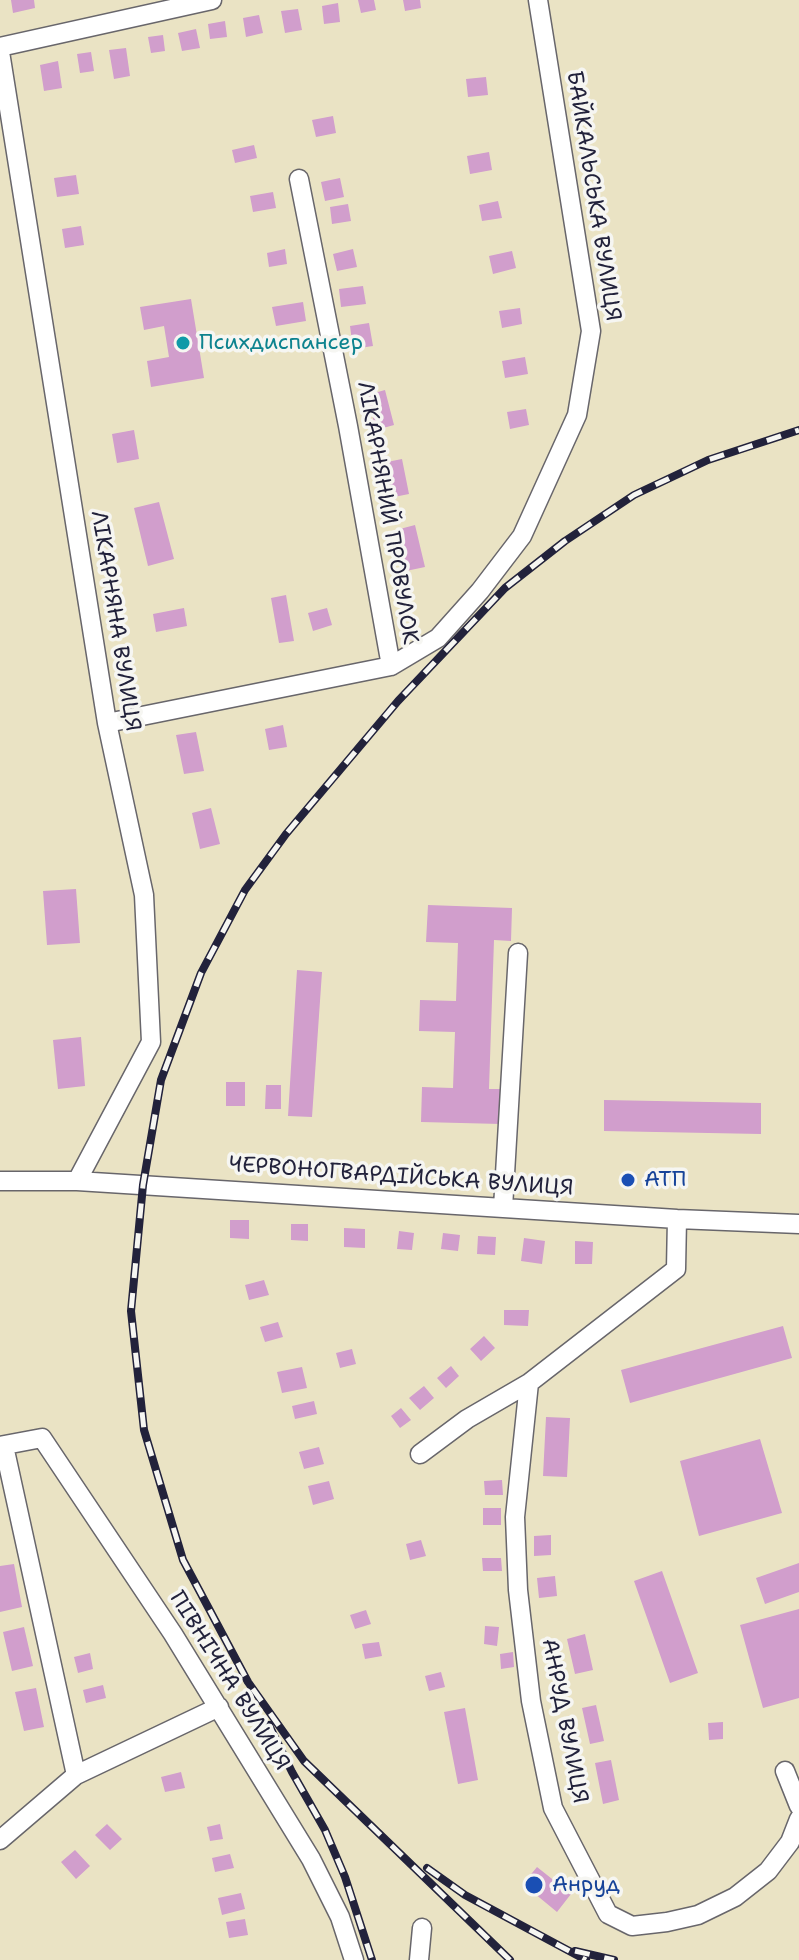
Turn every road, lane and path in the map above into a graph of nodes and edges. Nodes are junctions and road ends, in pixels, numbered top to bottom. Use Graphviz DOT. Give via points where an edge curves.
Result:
graph roads {
  1 [pos="212,0"];
  2 [pos="538,0"];
  3 [pos="163,5"];
  4 [pos="0,50"];
  5 [pos="299,179"];
  6 [pos="391,666"];
  7 [pos="107,723"];
  8 [pos="518,953"];
  9 [pos="0,1181"];
  10 [pos="77,1181"];
  11 [pos="503,1208"];
  12 [pos="677,1219"];
  13 [pos="799,1224"];
  14 [pos="529,1383"];
  15 [pos="2,1446"];
  16 [pos="420,1454"];
  17 [pos="219,1707"];
  18 [pos="785,1771"];
  19 [pos="76,1775"];
  20 [pos="799,1806"];
  21 [pos="799,1819"];
  22 [pos="0,1840"];
  23 [pos="422,1928"];
  24 [pos="354,1960"];
  25 [pos="419,1960"];
  1 -- 3 [label="street"];
  2 -- 6 [label="street, БАЙКАЛЬСЬКА ВУЛИЦЯ" via="591,331 577,415 522,536 438,638"];
  3 -- 4 [label="street"];
  4 -- 7 [label="street, ЛІКАРНЯНА ВУЛИЦЯ"];
  5 -- 6 [label="street, ЛІКАРНЯНИЙ ПРОВУЛОК"];
  6 -- 7 [label="street, ЛІКАРНЯНИЙ ПРОВУЛОК"];
  7 -- 10 [label="street, ЛІКАРНЯНА ВУЛИЦЯ" via="144,895 151,1042"];
  8 -- 11 [label="street"];
  9 -- 10 [label="street, ЧЕРВОНОГВАРДІЙСЬКА ВУЛИЦЯ"];
  10 -- 11 [label="street, ЧЕРВОНОГВАРДІЙСЬКА ВУЛИЦЯ"];
  11 -- 12 [label="street, ЧЕРВОНОГВАРДІЙСЬКА ВУЛИЦЯ"];
  12 -- 13 [label="street, ЧЕРВОНОГВАРДІЙСЬКА ВУЛИЦЯ"];
  12 -- 14 [label="street" via="676,1269"];
  14 -- 16 [label="street"];
  14 -- 21 [label="street, АНРУД ВУЛИЦЯ" via="515,1517 531,1701 553,1808 608,1914 632,1926 667,1922 698,1915 735,1897 768,1871 790,1842"];
  15 -- 17 [label="street, ПІВНІЧНА ВУЛИЦЯ" via="42,1438"];
  15 -- 19 [label="street"];
  17 -- 19 [label="street"];
  17 -- 24 [label="street, ПІВНІЧНА ВУЛИЦЯ" via="311,1859"];
  18 -- 20 [label="street"];
  19 -- 22 [label="street"];
  23 -- 25 [label="street"];
}
